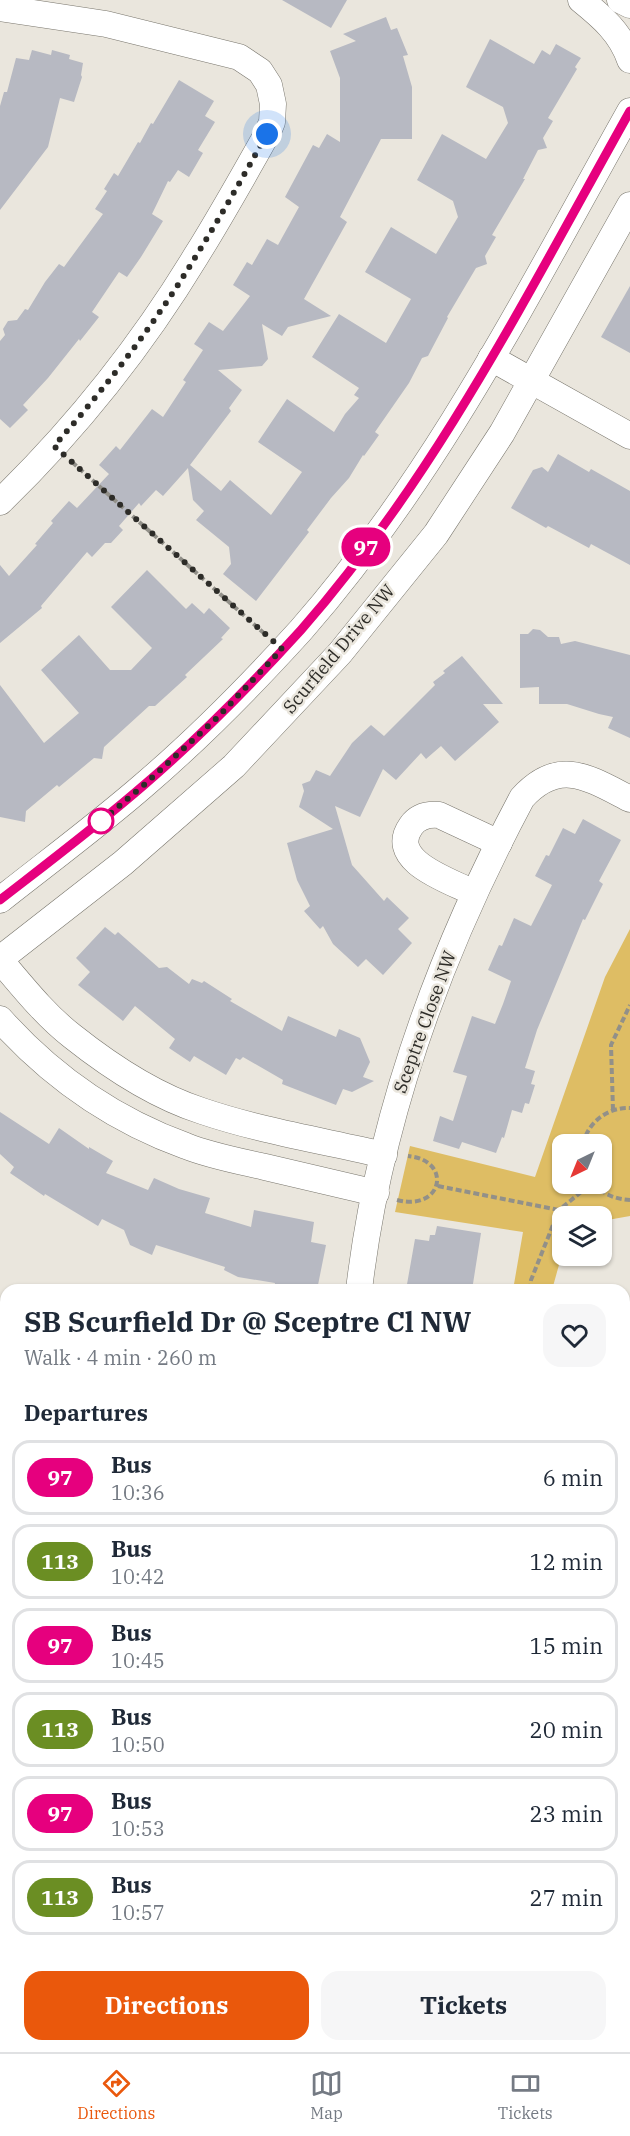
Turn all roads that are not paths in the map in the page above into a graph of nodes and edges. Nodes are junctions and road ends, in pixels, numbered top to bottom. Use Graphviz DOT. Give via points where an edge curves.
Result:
graph roads {
  1 [pos="581,0"];
  2 [pos="620,0"];
  3 [pos="630,5"];
  4 [pos="0,8"];
  5 [pos="630,60"];
  6 [pos="630,111"];
  7 [pos="630,205"];
  8 [pos="491,358"];
  9 [pos="531,381"];
  10 [pos="630,436"];
  11 [pos="0,502"];
  12 [pos="630,799"];
  13 [pos="499,843"];
  14 [pos="474,893"];
  15 [pos="0,900"];
  16 [pos="0,959"];
  17 [pos="0,1019"];
  18 [pos="163,1095"];
  19 [pos="147,1131"];
  20 [pos="384,1155"];
  21 [pos="376,1193"];
  22 [pos="360,1284"];
  1 -- 5 [label="street" via="618,35"];
  2 -- 3 [label="street"];
  4 -- 11 [label="street" via="106,24 238,57 260,71 273,104 267,134 196,257 117,371"];
  6 -- 8 [label="street"];
  7 -- 9 [label="street, Scurfield Drive NW"];
  8 -- 9 [label="street"];
  8 -- 15 [label="street" via="399,503 333,591 282,649 218,717 145,784"];
  9 -- 10 [label="street"];
  9 -- 16 [label="street, Scurfield Drive NW" via="502,433 435,534 340,653 279,721 123,863"];
  12 -- 13 [label="street, Sceptre Close NW" via="580,776 548,777 522,798"];
  13 -- 14 [label="street, Sceptre Close NW"];
  13 -- 14 [label="street" via="439,815 421,817 407,831 406,848 414,863"];
  14 -- 20 [label="street, Sceptre Close NW" via="420,1032 392,1114"];
  16 -- 18 [label="street" via="71,1036"];
  17 -- 19 [label="street" via="24,1046 63,1078 98,1104"];
  18 -- 19 [label="street"];
  18 -- 20 [label="street" via="246,1124"];
  19 -- 21 [label="street" via="231,1159"];
  20 -- 21 [label="street, Sceptre Close NW"];
  21 -- 22 [label="street, Sceptre Close NW"];
}
